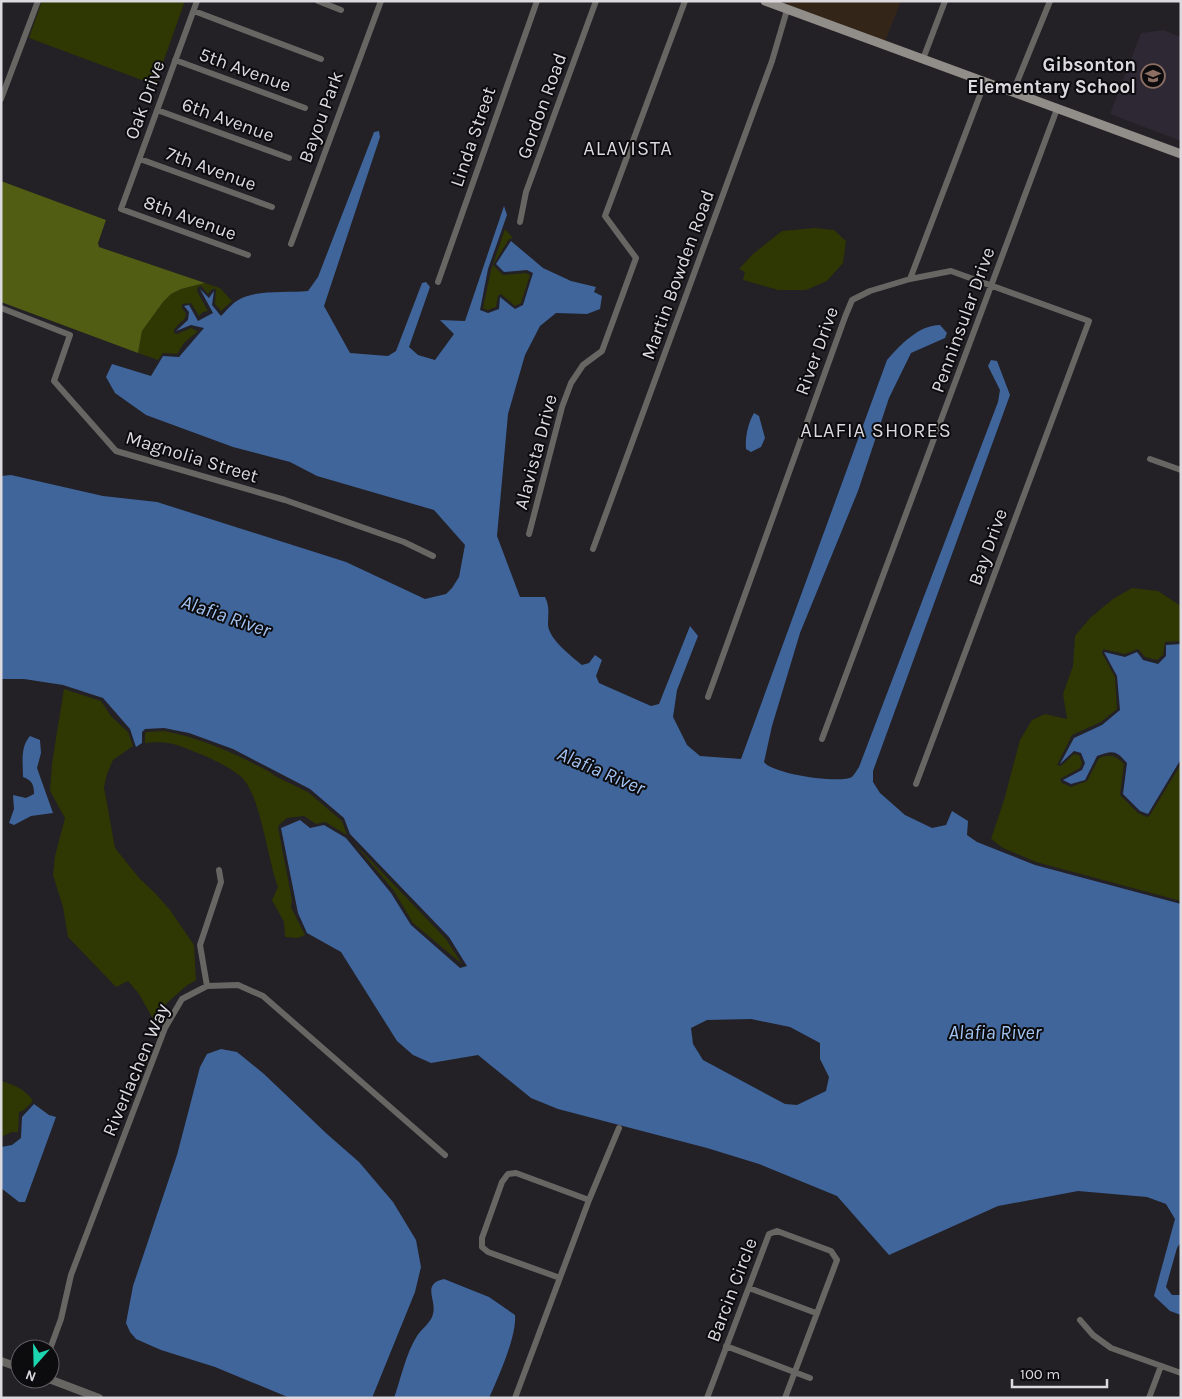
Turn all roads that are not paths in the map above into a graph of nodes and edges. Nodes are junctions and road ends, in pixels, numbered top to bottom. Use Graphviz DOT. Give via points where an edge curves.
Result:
graph roads {
  1 [pos="38,1"];
  2 [pos="197,1"];
  3 [pos="318,1"];
  4 [pos="381,1"];
  5 [pos="537,1"];
  6 [pos="596,1"];
  7 [pos="685,1"];
  8 [pos="765,1"];
  9 [pos="945,1"];
  10 [pos="1050,1"];
  11 [pos="341,10"];
  12 [pos="787,10"];
  13 [pos="194,11"];
  14 [pos="321,59"];
  15 [pos="923,59"];
  16 [pos="175,60"];
  17 [pos="985,82"];
  18 [pos="1013,92"];
  19 [pos="1,99"];
  20 [pos="305,108"];
  21 [pos="1057,109"];
  22 [pos="157,110"];
  23 [pos="1181,154"];
  24 [pos="289,158"];
  25 [pos="140,159"];
  26 [pos="272,207"];
  27 [pos="121,209"];
  28 [pos="520,222"];
  29 [pos="291,244"];
  30 [pos="248,255"];
  31 [pos="910,279"];
  32 [pos="438,282"];
  33 [pos="992,287"];
  34 [pos="1,308"];
  35 [pos="1150,459"];
  36 [pos="1181,470"];
  37 [pos="530,534"];
  38 [pos="593,549"];
  39 [pos="433,556"];
  40 [pos="708,697"];
  41 [pos="822,738"];
  42 [pos="916,784"];
  43 [pos="219,870"];
  44 [pos="207,986"];
  45 [pos="619,1128"];
  46 [pos="445,1155"];
  47 [pos="589,1200"];
  48 [pos="560,1278"];
  49 [pos="749,1288"];
  50 [pos="816,1313"];
  51 [pos="1080,1320"];
  52 [pos="54,1339"];
  53 [pos="726,1346"];
  54 [pos="1161,1366"];
  55 [pos="794,1373"];
  56 [pos="1181,1374"];
  57 [pos="810,1378"];
  58 [pos="60,1383"];
  59 [pos="99,1398"];
  60 [pos="515,1398"];
  61 [pos="707,1398"];
  62 [pos="785,1398"];
  63 [pos="1149,1398"];
  1 -- 19 [label="street"];
  2 -- 13 [label="street, Oak Drive"];
  3 -- 11 [label="street"];
  4 -- 29 [label="street, Bayou Park"];
  5 -- 32 [label="street, Linda Street"];
  6 -- 28 [label="street, Gordon Road" via="526,192"];
  7 -- 37 [label="street, Alavista Drive" via="605,216 636,258 602,350 584,365 571,383"];
  8 -- 12 [label="main road"];
  9 -- 15 [label="street"];
  10 -- 18 [label="street"];
  12 -- 15 [label="main road"];
  12 -- 38 [label="street, Martin Bowden Road" via="772,61"];
  13 -- 14 [label="street"];
  13 -- 16 [label="street, Oak Drive"];
  15 -- 17 [label="main road"];
  16 -- 20 [label="street, 5th Avenue"];
  16 -- 22 [label="street, Oak Drive"];
  17 -- 18 [label="main road"];
  17 -- 31 [label="street"];
  18 -- 21 [label="main road"];
  21 -- 23 [label="main road"];
  21 -- 33 [label="street, Penninsular Drive"];
  22 -- 24 [label="street, 6th Avenue"];
  22 -- 25 [label="street, Oak Drive"];
  25 -- 26 [label="street, 7th Avenue"];
  25 -- 27 [label="street, Oak Drive"];
  27 -- 30 [label="street, 8th Avenue"];
  31 -- 33 [label="street" via="951,271"];
  31 -- 40 [label="street, River Drive" via="852,300"];
  33 -- 41 [label="street, Penninsular Drive"];
  33 -- 42 [label="street, Bay Drive" via="1089,321"];
  34 -- 39 [label="street, Magnolia Street" via="70,335 54,381 116,451 285,500 404,542"];
  35 -- 36 [label="street"];
  43 -- 44 [label="street" via="220,882 200,945"];
  44 -- 46 [label="street, Riverlachen Way" via="238,985 263,996"];
  44 -- 52 [label="street, Riverlachen Way" via="182,999 165,1028 71,1275 62,1320"];
  45 -- 47 [label="street"];
  47 -- 48 [label="street"];
  47 -- 48 [label="street" via="516,1173 508,1174 502,1182 482,1238 482,1247"];
  48 -- 60 [label="street"];
  49 -- 50 [label="street"];
  49 -- 50 [label="street, Barcin Circle" via="769,1234 777,1231 831,1251 836,1260"];
  49 -- 53 [label="street, Barcin Circle"];
  50 -- 55 [label="street, Barcin Circle"];
  51 -- 54 [label="street" via="1111,1348"];
  53 -- 55 [label="street"];
  53 -- 61 [label="street, Barcin Circle"];
  54 -- 56 [label="street"];
  54 -- 63 [label="street"];
  55 -- 57 [label="street"];
  55 -- 62 [label="street, Barcin Circle"];
  58 -- 59 [label="street"];
}
